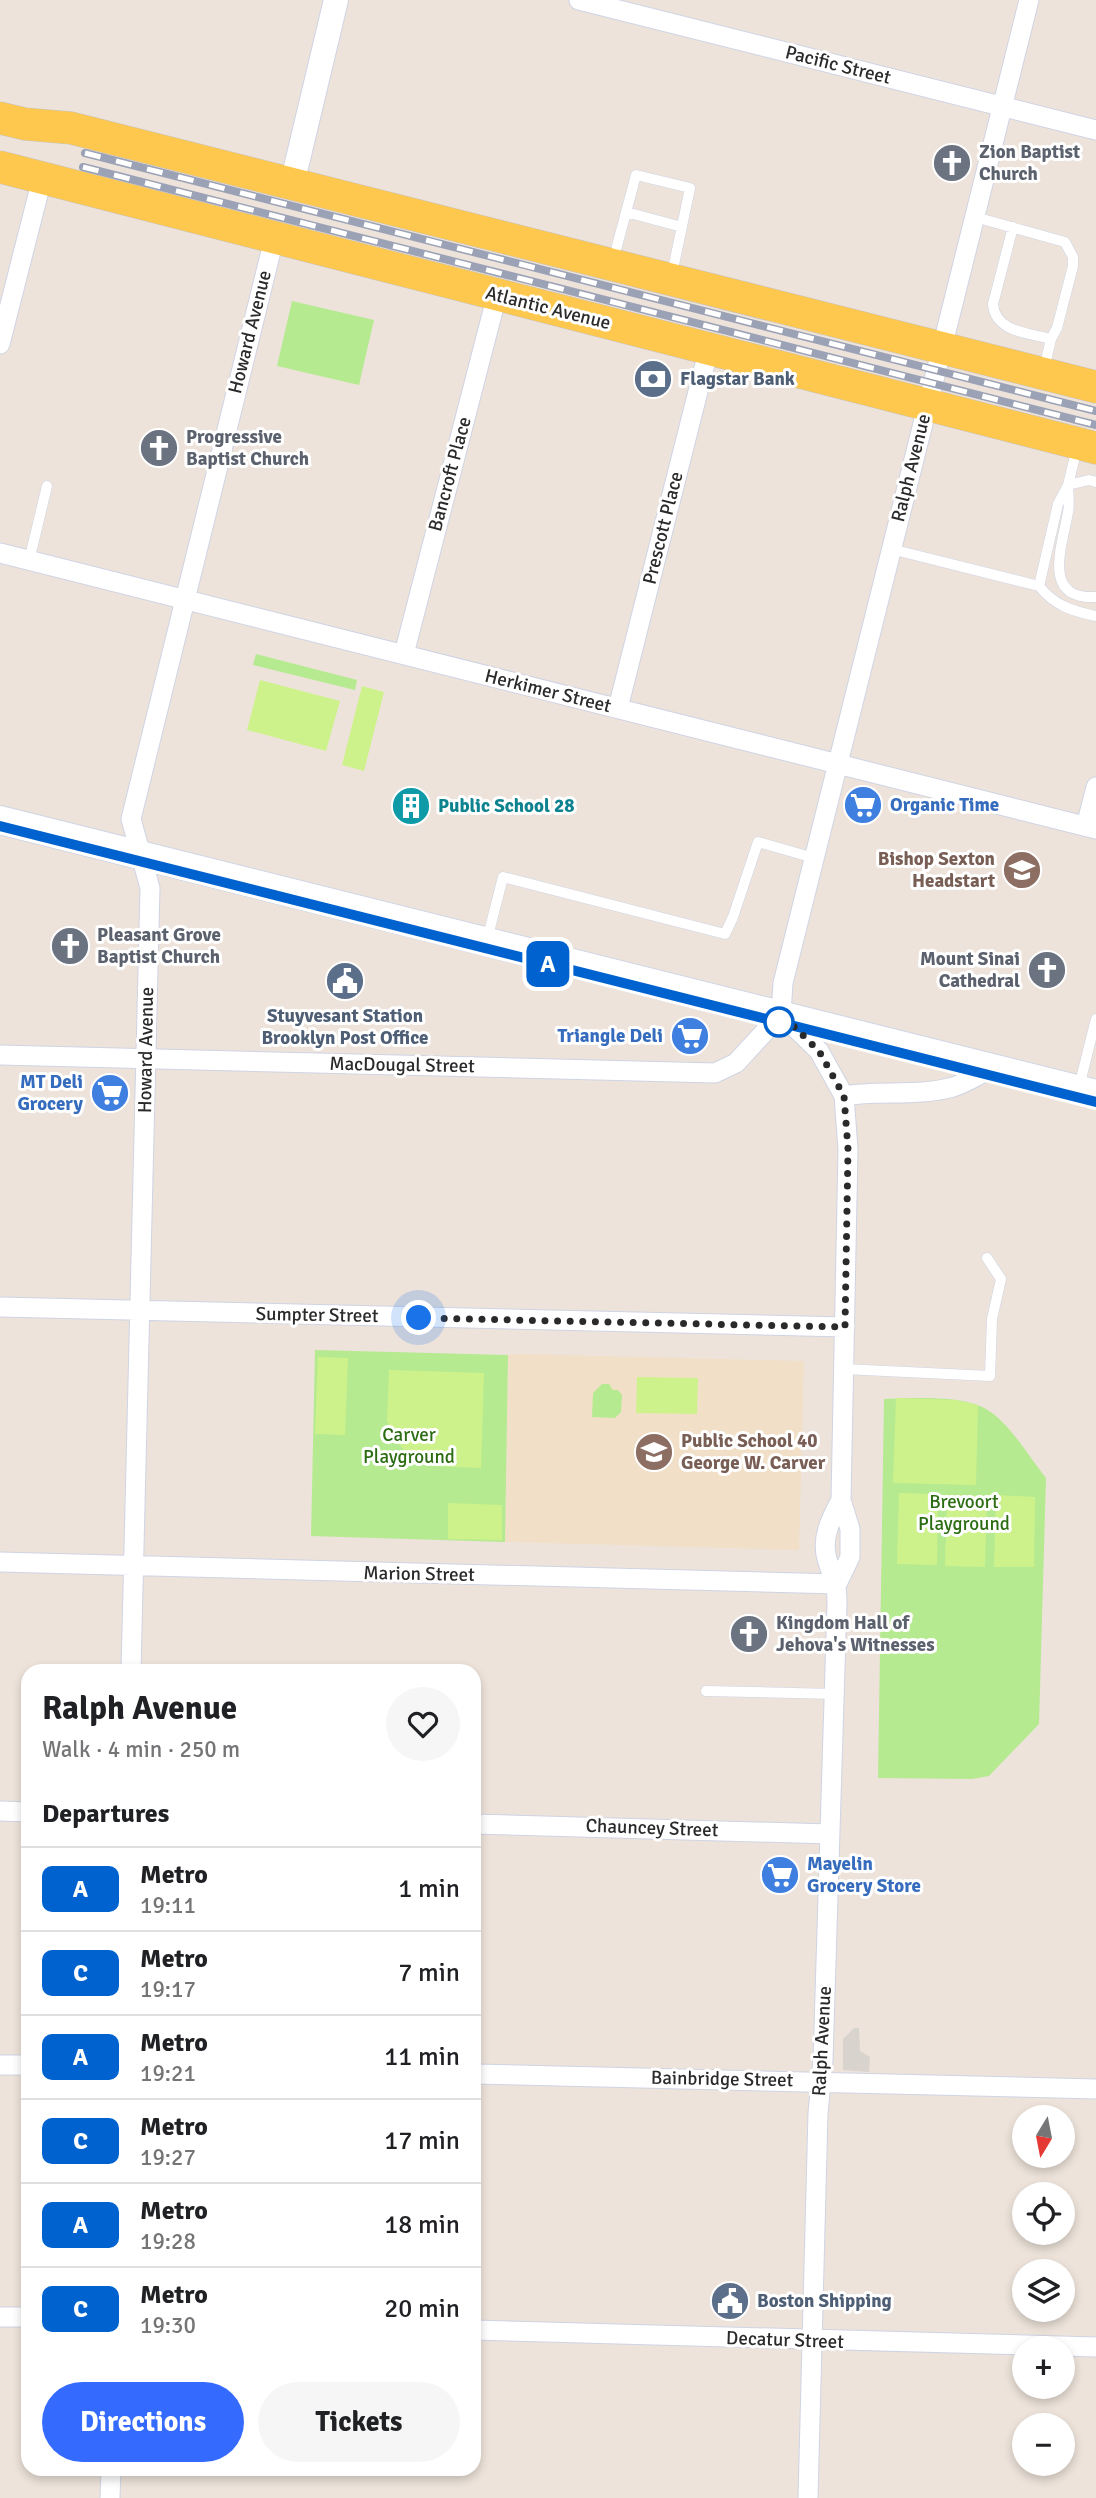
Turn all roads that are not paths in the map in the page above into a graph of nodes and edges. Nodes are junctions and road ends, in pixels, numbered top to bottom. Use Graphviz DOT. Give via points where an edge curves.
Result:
graph roads {
  1 [pos="336,0"];
  2 [pos="579,0"];
  3 [pos="1030,0"];
  4 [pos="1003,106"];
  5 [pos="0,118"];
  6 [pos="1096,130"];
  7 [pos="0,167"];
  8 [pos="41,179"];
  9 [pos="292,184"];
  10 [pos="626,212"];
  11 [pos="975,217"];
  12 [pos="682,227"];
  13 [pos="1013,227"];
  14 [pos="274,239"];
  15 [pos="612,265"];
  16 [pos="670,279"];
  17 [pos="497,295"];
  18 [pos="1051,339"];
  19 [pos="0,344"];
  20 [pos="709,348"];
  21 [pos="942,348"];
  22 [pos="1043,373"];
  23 [pos="1096,387"];
  24 [pos="927,406"];
  25 [pos="1087,446"];
  26 [pos="1096,482"];
  27 [pos="1068,485"];
  28 [pos="47,486"];
  29 [pos="891,549"];
  30 [pos="0,553"];
  31 [pos="29,561"];
  32 [pos="1039,586"];
  33 [pos="1096,597"];
  34 [pos="184,600"];
  35 [pos="1096,616"];
  36 [pos="404,654"];
  37 [pos="618,709"];
  38 [pos="837,763"];
  39 [pos="1096,787"];
  40 [pos="0,820"];
  41 [pos="1091,828"];
  42 [pos="140,854"];
  43 [pos="814,858"];
  44 [pos="486,941"];
  45 [pos="781,1014"];
  46 [pos="1096,1019"];
  47 [pos="0,1055"];
  48 [pos="147,1059"];
  49 [pos="992,1068"];
  50 [pos="1087,1092"];
  51 [pos="844,1096"];
  52 [pos="987,1258"];
  53 [pos="0,1307"];
  54 [pos="140,1311"];
  55 [pos="845,1327"];
  56 [pos="844,1369"];
  57 [pos="0,1562"];
  58 [pos="133,1566"];
  59 [pos="837,1584"];
  60 [pos="131,1664"];
  61 [pos="706,1692"];
  62 [pos="834,1694"];
  63 [pos="0,1811"];
  64 [pos="21,1812"];
  65 [pos="481,1824"];
  66 [pos="830,1834"];
  67 [pos="0,2065"];
  68 [pos="21,2065"];
  69 [pos="481,2074"];
  70 [pos="821,2082"];
  71 [pos="1096,2089"];
  72 [pos="0,2317"];
  73 [pos="21,2317"];
  74 [pos="481,2330"];
  75 [pos="812,2341"];
  76 [pos="1096,2347"];
  77 [pos="111,2476"];
  78 [pos="110,2498"];
  79 [pos="808,2498"];
  1 -- 9 [label="street"];
  2 -- 4 [label="street, Pacific Street"];
  3 -- 4 [label="street, Ralph Avenue"];
  4 -- 6 [label="street, Pacific Street"];
  4 -- 11 [label="street, Ralph Avenue"];
  5 -- 9 [label="main road" via="71,128"];
  7 -- 8 [label="main road, Atlantic Avenue"];
  8 -- 14 [label="main road, Atlantic Avenue"];
  8 -- 19 [label="street"];
  9 -- 15 [label="main road"];
  10 -- 12 [label="lane"];
  10 -- 12 [label="lane" via="636,175 690,188"];
  10 -- 15 [label="lane"];
  11 -- 13 [label="lane"];
  11 -- 21 [label="street, Ralph Avenue"];
  12 -- 16 [label="lane"];
  13 -- 18 [label="lane" via="994,315 1006,327"];
  13 -- 18 [label="lane" via="1065,242 1073,257"];
  14 -- 17 [label="main road, Atlantic Avenue"];
  14 -- 34 [label="street, Howard Avenue"];
  15 -- 16 [label="main road"];
  16 -- 21 [label="main road"];
  17 -- 20 [label="main road, Atlantic Avenue"];
  17 -- 36 [label="street, Bancroft Place"];
  18 -- 22 [label="lane"];
  20 -- 24 [label="main road, Atlantic Avenue"];
  20 -- 37 [label="street, Prescott Place"];
  21 -- 22 [label="main road"];
  21 -- 24 [label="street, Ralph Avenue"];
  22 -- 23 [label="main road"];
  24 -- 25 [label="main road, Atlantic Avenue"];
  24 -- 29 [label="street, Ralph Avenue"];
  25 -- 27 [label="lane"];
  26 -- 27 [label="lane"];
  27 -- 32 [label="lane" via="1058,504"];
  27 -- 33 [label="lane" via="1069,509 1058,571 1073,593"];
  28 -- 31 [label="lane"];
  29 -- 32 [label="lane"];
  29 -- 38 [label="street, Ralph Avenue"];
  30 -- 31 [label="street, Herkimer Street"];
  31 -- 34 [label="street, Herkimer Street"];
  32 -- 35 [label="lane" via="1061,607"];
  34 -- 36 [label="street, Herkimer Street"];
  34 -- 42 [label="street, Howard Avenue" via="131,819"];
  36 -- 37 [label="street, Herkimer Street"];
  37 -- 38 [label="street, Herkimer Street"];
  38 -- 41 [label="street, Herkimer Street"];
  38 -- 43 [label="street, Ralph Avenue"];
  39 -- 41 [label="street"];
  40 -- 42 [label="main road"];
  42 -- 44 [label="main road"];
  42 -- 48 [label="street, Howard Avenue" via="150,888"];
  43 -- 44 [label="lane" via="758,842 725,934 503,877"];
  43 -- 45 [label="street, Ralph Avenue" via="783,983"];
  44 -- 45 [label="main road"];
  45 -- 48 [label="street, MacDougal Street" via="736,1063 715,1073"];
  45 -- 49 [label="main road"];
  45 -- 51 [label="street, Ralph Avenue" via="819,1051"];
  46 -- 50 [label="lane"];
  47 -- 48 [label="street, MacDougal Street"];
  48 -- 54 [label="street, Howard Avenue"];
  49 -- 50 [label="main road"];
  49 -- 51 [label="street" via="955,1086 926,1092"];
  51 -- 55 [label="street, Ralph Avenue" via="848,1149"];
  52 -- 56 [label="lane" via="1001,1279 992,1319 990,1376"];
  53 -- 54 [label="street, Sumpter Street"];
  54 -- 55 [label="street, Sumpter Street"];
  54 -- 58 [label="street, Howard Avenue"];
  55 -- 56 [label="street, Ralph Avenue"];
  56 -- 59 [label="street, Ralph Avenue" via="841,1500 850,1529 850,1557"];
  57 -- 58 [label="street, Marion Street"];
  58 -- 59 [label="street, Marion Street"];
  58 -- 60 [label="street, Howard Avenue"];
  59 -- 62 [label="street, Ralph Avenue"];
  61 -- 62 [label="lane"];
  62 -- 66 [label="street, Ralph Avenue"];
  63 -- 64 [label="street"];
  65 -- 66 [label="street, Chauncey Street"];
  66 -- 70 [label="street, Ralph Avenue"];
  67 -- 68 [label="street"];
  69 -- 70 [label="street, Bainbridge Street"];
  70 -- 71 [label="street, Bainbridge Street"];
  70 -- 75 [label="street, Ralph Avenue"];
  72 -- 73 [label="street"];
  74 -- 75 [label="street, Decatur Street"];
  75 -- 76 [label="street, Decatur Street"];
  75 -- 79 [label="street, Ralph Avenue"];
  77 -- 78 [label="street"];
}
